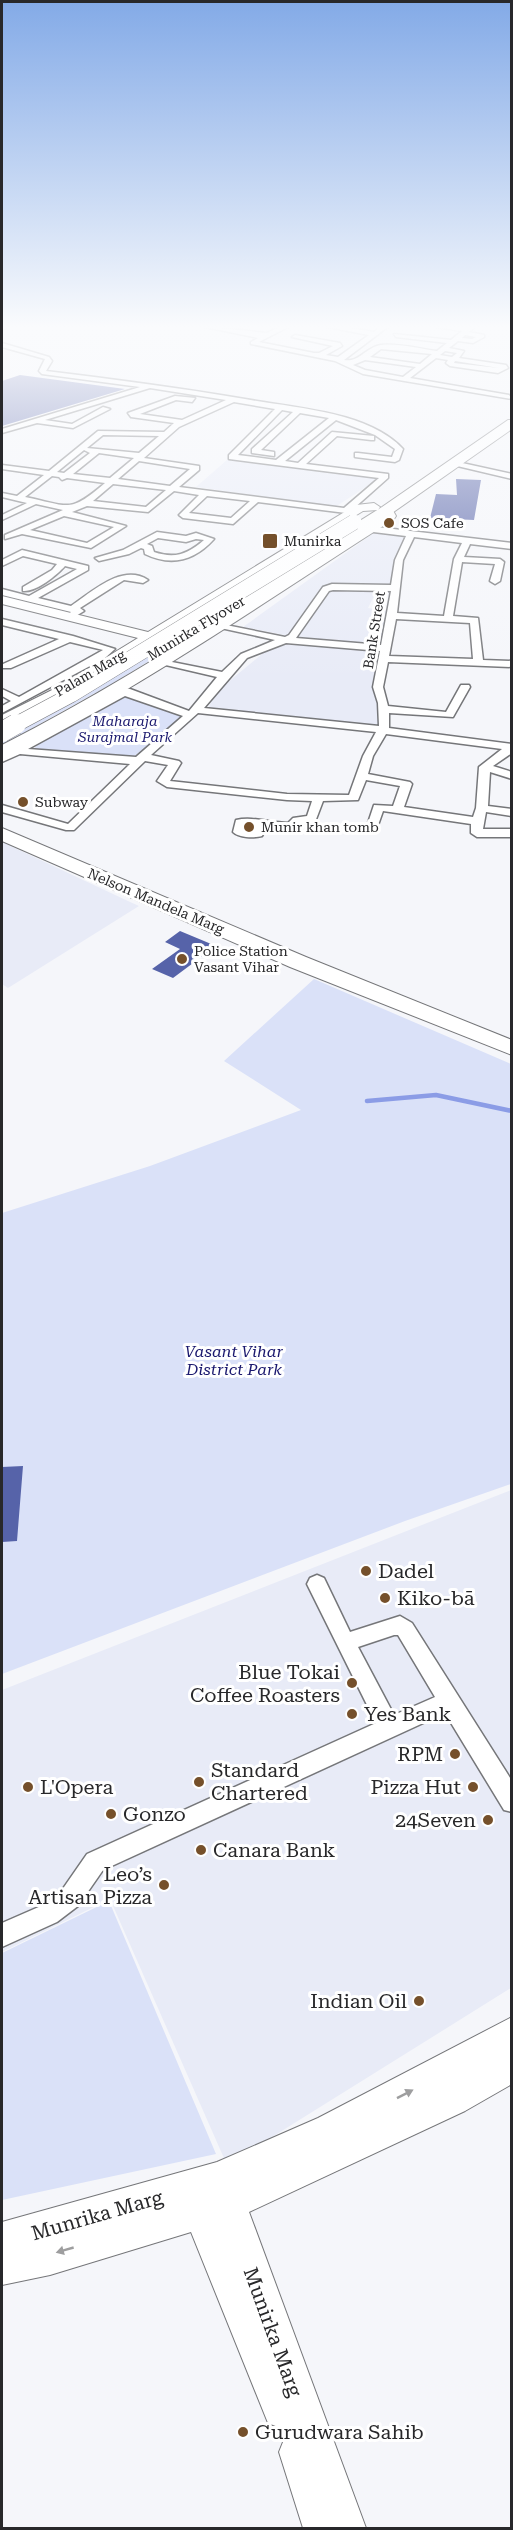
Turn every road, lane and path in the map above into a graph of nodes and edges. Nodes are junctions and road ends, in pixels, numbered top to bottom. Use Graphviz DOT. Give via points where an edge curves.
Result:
graph roads {
  1 [pos="87,444"];
  2 [pos="155,444"];
  3 [pos="244,444"];
  4 [pos="262,444"];
  5 [pos="302,444"];
  6 [pos="324,444"];
  7 [pos="366,444"];
  8 [pos="392,444"];
  9 [pos="470,444"];
  10 [pos="485,444"];
  11 [pos="79,450"];
  12 [pos="97,451"];
  13 [pos="126,455"];
  14 [pos="358,455"];
  15 [pos="287,456"];
  16 [pos="140,458"];
  17 [pos="279,462"];
  18 [pos="456,463"];
  19 [pos="300,465"];
  20 [pos="2,467"];
  21 [pos="512,467"];
  22 [pos="341,471"];
  23 [pos="50,473"];
  24 [pos="498,473"];
  25 [pos="66,474"];
  26 [pos="512,477"];
  27 [pos="100,478"];
  28 [pos="115,480"];
  29 [pos="57,481"];
  30 [pos="91,486"];
  31 [pos="48,488"];
  32 [pos="172,488"];
  33 [pos="206,492"];
  34 [pos="81,493"];
  35 [pos="2,495"];
  36 [pos="96,496"];
  37 [pos="18,498"];
  38 [pos="257,499"];
  39 [pos="32,501"];
  40 [pos="86,503"];
  41 [pos="155,504"];
  42 [pos="380,509"];
  43 [pos="66,510"];
  44 [pos="2,518"];
  45 [pos="357,519"];
  46 [pos="21,531"];
  47 [pos="411,535"];
  48 [pos="8,537"];
  49 [pos="467,542"];
  50 [pos="508,543"];
  51 [pos="140,545"];
  52 [pos="88,546"];
  53 [pos="78,553"];
  54 [pos="33,555"];
  55 [pos="99,558"];
  56 [pos="458,559"];
  57 [pos="63,561"];
  58 [pos="2,563"];
  59 [pos="2,572"];
  60 [pos="143,580"];
  61 [pos="495,580"];
  62 [pos="394,588"];
  63 [pos="2,592"];
  64 [pos="8,598"];
  65 [pos="30,599"];
  66 [pos="2,610"];
  67 [pos="72,613"];
  68 [pos="2,615"];
  69 [pos="187,616"];
  70 [pos="392,616"];
  71 [pos="448,618"];
  72 [pos="2,622"];
  73 [pos="219,625"];
  74 [pos="16,626"];
  75 [pos="54,629"];
  76 [pos="2,635"];
  77 [pos="70,638"];
  78 [pos="146,640"];
  79 [pos="287,640"];
  80 [pos="385,648"];
  81 [pos="173,654"];
  82 [pos="384,659"];
  83 [pos="476,663"];
  84 [pos="512,664"];
  85 [pos="4,667"];
  86 [pos="224,676"];
  87 [pos="465,687"];
  88 [pos="121,690"];
  89 [pos="2,692"];
  90 [pos="20,701"];
  91 [pos="384,709"];
  92 [pos="2,710"];
  93 [pos="194,713"];
  94 [pos="2,721"];
  95 [pos="383,730"];
  96 [pos="2,732"];
  97 [pos="2,741"];
  98 [pos="32,743"];
  99 [pos="512,747"];
  100 [pos="2,751"];
  101 [pos="24,752"];
  102 [pos="2,759"];
  103 [pos="141,759"];
  104 [pos="484,767"];
  105 [pos="2,770"];
  106 [pos="362,776"];
  107 [pos="512,776"];
  108 [pos="316,798"];
  109 [pos="2,808"];
  110 [pos="482,808"];
  111 [pos="398,809"];
  112 [pos="427,813"];
  113 [pos="512,813"];
  114 [pos="477,821"];
  115 [pos="10,824"];
  116 [pos="260,826"];
  117 [pos="373,826"];
  118 [pos="428,830"];
  119 [pos="512,833"];
  120 [pos="512,1032"];
  121 [pos="512,1048"];
  122 [pos="317,1584"];
  123 [pos="345,1643"];
  124 [pos="448,1701"];
  125 [pos="389,1726"];
  126 [pos="512,1802"];
  127 [pos="2,1935"];
  128 [pos="512,2035"];
  129 [pos="512,2063"];
  130 [pos="210,2196"];
  131 [pos="2,2242"];
  132 [pos="2,2265"];
  133 [pos="325,2529"];
  134 [pos="344,2529"];
  1 -- 11 [label="street"];
  2 -- 16 [label="street"];
  3 -- 17 [label="street" via="232,456"];
  4 -- 15 [label="street" via="255,451"];
  5 -- 15 [label="street"];
  6 -- 19 [label="street"];
  7 -- 14 [label="street"];
  8 -- 14 [label="street" via="398,448 395,460"];
  9 -- 42 [label="main road"];
  10 -- 18 [label="main road"];
  11 -- 12 [label="street"];
  11 -- 23 [label="street"];
  12 -- 13 [label="street"];
  12 -- 25 [label="street"];
  13 -- 16 [label="street"];
  13 -- 27 [label="street"];
  14 -- 22 [label="street"];
  15 -- 17 [label="street"];
  16 -- 28 [label="street"];
  16 -- 32 [label="street" via="195,467"];
  17 -- 19 [label="street"];
  18 -- 24 [label="street"];
  18 -- 42 [label="main road"];
  19 -- 22 [label="street"];
  20 -- 23 [label="street"];
  21 -- 24 [label="street"];
  22 -- 45 [label="street" via="385,476"];
  23 -- 25 [label="street"];
  23 -- 37 [label="street"];
  24 -- 26 [label="street"];
  25 -- 27 [label="street"];
  25 -- 29 [label="street"];
  27 -- 28 [label="street"];
  27 -- 30 [label="street"];
  28 -- 32 [label="street"];
  28 -- 36 [label="street"];
  31 -- 39 [label="street"];
  32 -- 33 [label="street"];
  32 -- 41 [label="street"];
  33 -- 38 [label="street"];
  33 -- 38 [label="street" via="183,515 233,521"];
  34 -- 43 [label="street"];
  35 -- 37 [label="street"];
  36 -- 40 [label="street"];
  36 -- 41 [label="street"];
  37 -- 39 [label="street"];
  38 -- 45 [label="street"];
  39 -- 43 [label="street"];
  39 -- 44 [label="street"];
  40 -- 41 [label="street" via="144,510"];
  40 -- 43 [label="street"];
  42 -- 45 [label="main road, Munirka Flyover"];
  43 -- 46 [label="street"];
  43 -- 52 [label="street" via="122,525"];
  45 -- 47 [label="street"];
  45 -- 69 [label="main road, Palam Marg"];
  45 -- 73 [label="main road, Palam Marg"];
  45 -- 96 [label="main road, Munirka Flyover, bridge" via="72,695"];
  45 -- 97 [label="main road, Munirka Flyover" via="81,699"];
  46 -- 48 [label="street"];
  46 -- 52 [label="street"];
  47 -- 49 [label="street"];
  47 -- 62 [label="street, Bank Street" via="399,560"];
  49 -- 50 [label="street"];
  49 -- 56 [label="street"];
  51 -- 51 [label="street" via="159,535 210,539 183,558 152,555 147,552 149,548"];
  51 -- 55 [label="street"];
  52 -- 53 [label="street"];
  54 -- 57 [label="street"];
  54 -- 58 [label="street" via="21,553"];
  54 -- 59 [label="street"];
  56 -- 61 [label="street" via="500,562"];
  56 -- 71 [label="street"];
  57 -- 64 [label="street" via="55,572"];
  57 -- 65 [label="street" via="85,568"];
  60 -- 67 [label="street" via="122,577"];
  62 -- 70 [label="street, Bank Street"];
  62 -- 79 [label="street" via="328,587"];
  63 -- 64 [label="street"];
  64 -- 65 [label="street"];
  64 -- 67 [label="main road"];
  65 -- 67 [label="street"];
  66 -- 75 [label="main road"];
  67 -- 78 [label="main road"];
  68 -- 75 [label="main road"];
  69 -- 73 [label="main road" via="194,625"];
  69 -- 78 [label="main road, Palam Marg"];
  70 -- 71 [label="street"];
  70 -- 80 [label="street, Bank Street"];
  71 -- 83 [label="street" via="475,620"];
  72 -- 74 [label="street"];
  73 -- 79 [label="street"];
  73 -- 81 [label="main road, Palam Marg"];
  74 -- 75 [label="street"];
  74 -- 76 [label="street"];
  75 -- 77 [label="street"];
  75 -- 78 [label="main road"];
  75 -- 85 [label="street"];
  77 -- 85 [label="street"];
  77 -- 90 [label="street" via="110,649"];
  78 -- 81 [label="main road"];
  78 -- 94 [label="main road, Palam Marg"];
  79 -- 80 [label="street"];
  79 -- 86 [label="street" via="247,655"];
  80 -- 82 [label="street, Bank Street"];
  81 -- 86 [label="street"];
  81 -- 88 [label="main road, Palam Marg"];
  82 -- 83 [label="street"];
  82 -- 91 [label="street, Bank Street" via="378,687"];
  83 -- 84 [label="street"];
  86 -- 93 [label="street"];
  87 -- 91 [label="street" via="449,715"];
  88 -- 93 [label="street"];
  88 -- 98 [label="street"];
  88 -- 100 [label="main road, Palam Marg"];
  89 -- 90 [label="street"];
  90 -- 92 [label="street"];
  91 -- 95 [label="street, Bank Street"];
  93 -- 95 [label="street"];
  93 -- 103 [label="street"];
  95 -- 99 [label="street"];
  95 -- 106 [label="street"];
  98 -- 101 [label="street"];
  98 -- 102 [label="street"];
  99 -- 104 [label="street"];
  101 -- 103 [label="street"];
  101 -- 105 [label="street"];
  103 -- 108 [label="street" via="176,765 164,783"];
  103 -- 115 [label="street" via="70,828"];
  104 -- 107 [label="street"];
  104 -- 110 [label="street"];
  106 -- 108 [label="street" via="354,798"];
  106 -- 111 [label="street" via="406,784"];
  108 -- 116 [label="street" via="318,804 311,820 297,820 291,827"];
  109 -- 115 [label="street"];
  110 -- 113 [label="street"];
  110 -- 114 [label="street"];
  111 -- 112 [label="street"];
  111 -- 117 [label="street" via="378,807"];
  112 -- 114 [label="street"];
  112 -- 118 [label="street"];
  114 -- 119 [label="street" via="477,833"];
  115 -- 120 [label="main road, Nelson Mandela Marg" via="159,891"];
  115 -- 121 [label="main road, Nelson Mandela Marg" via="298,962"];
  122 -- 123 [label="street"];
  123 -- 124 [label="street" via="400,1625 416,1644"];
  123 -- 125 [label="street"];
  124 -- 125 [label="street"];
  124 -- 126 [label="street"];
  125 -- 127 [label="street" via="95,1862 70,1898 49,1914"];
  130 -- 128 [label="main road, one-way"];
  129 -- 130 [label="main road" via="452,2098"];
  130 -- 131 [label="main road, Munrika Marg"];
  130 -- 132 [label="main road, one-way" via="50,2255"];
  130 -- 133 [label="main road, Munirka Marg"];
  130 -- 134 [label="main road, Munirka Marg"];
}
